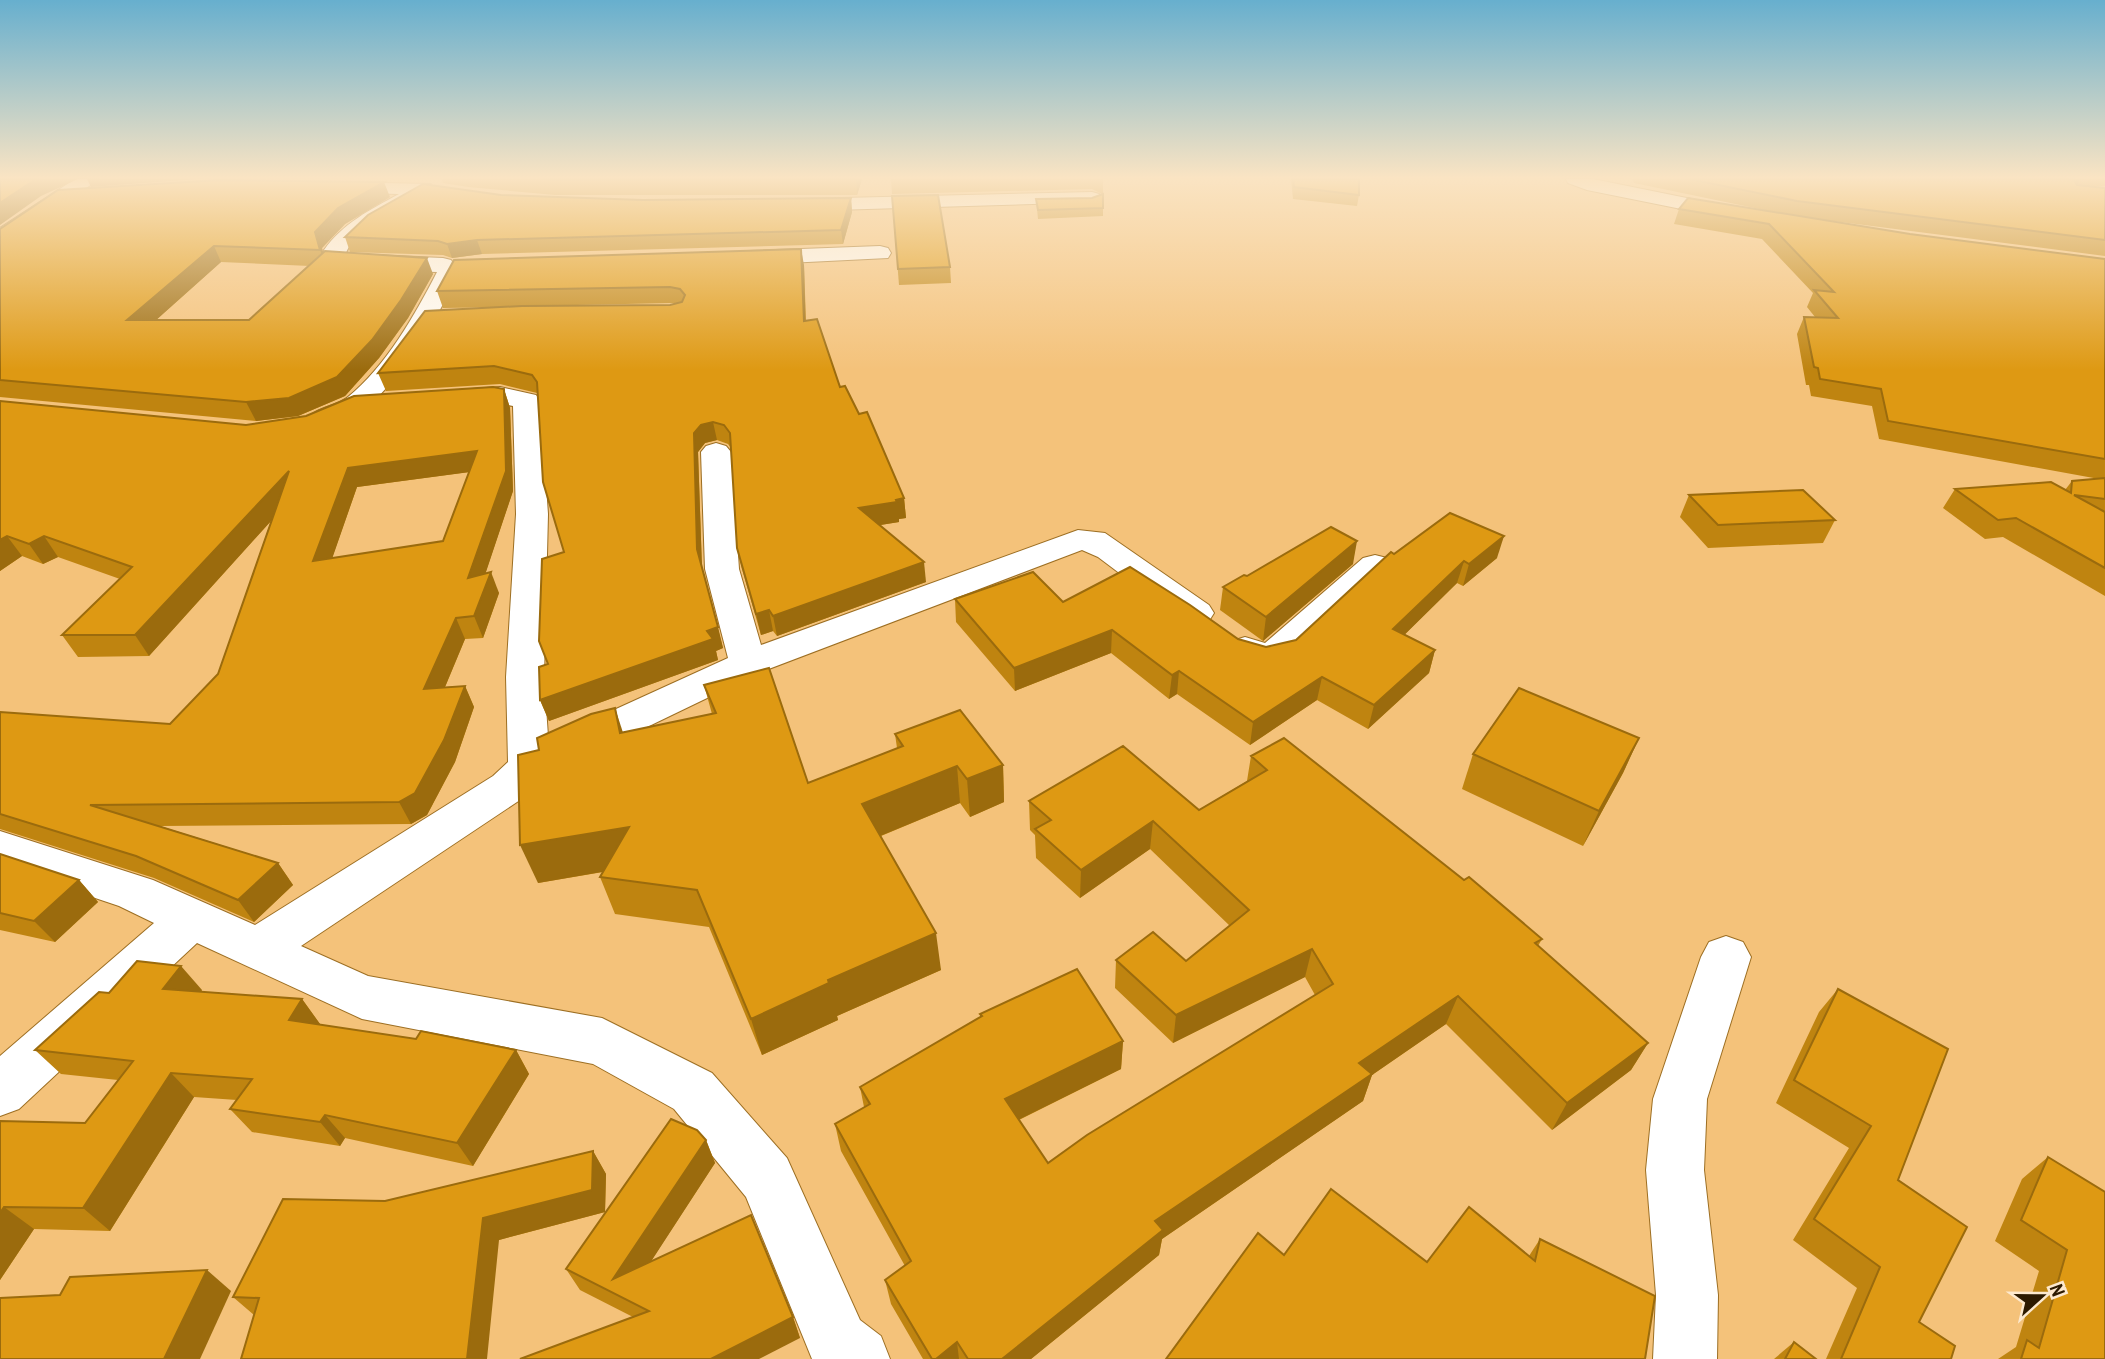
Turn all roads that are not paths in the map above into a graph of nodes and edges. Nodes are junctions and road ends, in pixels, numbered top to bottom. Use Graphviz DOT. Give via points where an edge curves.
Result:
graph roads {
  1 [pos="340,242"];
  2 [pos="880,253"];
  3 [pos="733,258"];
  4 [pos="470,266"];
  5 [pos="446,269"];
  6 [pos="448,318"];
  7 [pos="422,319"];
  8 [pos="357,404"];
  9 [pos="305,427"];
  10 [pos="716,452"];
  11 [pos="1375,565"];
  12 [pos="748,663"];
  13 [pos="529,766"];
  14 [pos="0,848"];
  15 [pos="191,919"];
  16 [pos="259,948"];
  17 [pos="1726,957"];
  18 [pos="0,1091"];
  19 [pos="836,1354"];
  20 [pos="1685,1359"];
  1 -- 5 [label="street" via="336,259 443,265"];
  2 -- 3 [label="street"];
  4 -- 5 [label="street"];
  5 -- 7 [label="street"];
  6 -- 7 [label="street"];
  7 -- 8 [label="street"];
  8 -- 9 [label="street"];
  8 -- 13 [label="street" via="500,395 526,401 532,531 524,688"];
  10 -- 12 [label="street" via="722,569"];
  11 -- 12 [label="street" via="1277,653 1262,656 1249,652 1110,550 1093,540 1078,540"];
  12 -- 13 [label="street"];
  13 -- 16 [label="street" via="508,788"];
  14 -- 15 [label="street" via="136,893"];
  15 -- 16 [label="street"];
  15 -- 18 [label="street"];
  16 -- 19 [label="street" via="362,997 602,1042 694,1091 767,1178"];
  17 -- 20 [label="street" via="1680,1099 1675,1170 1687,1295"];
}
